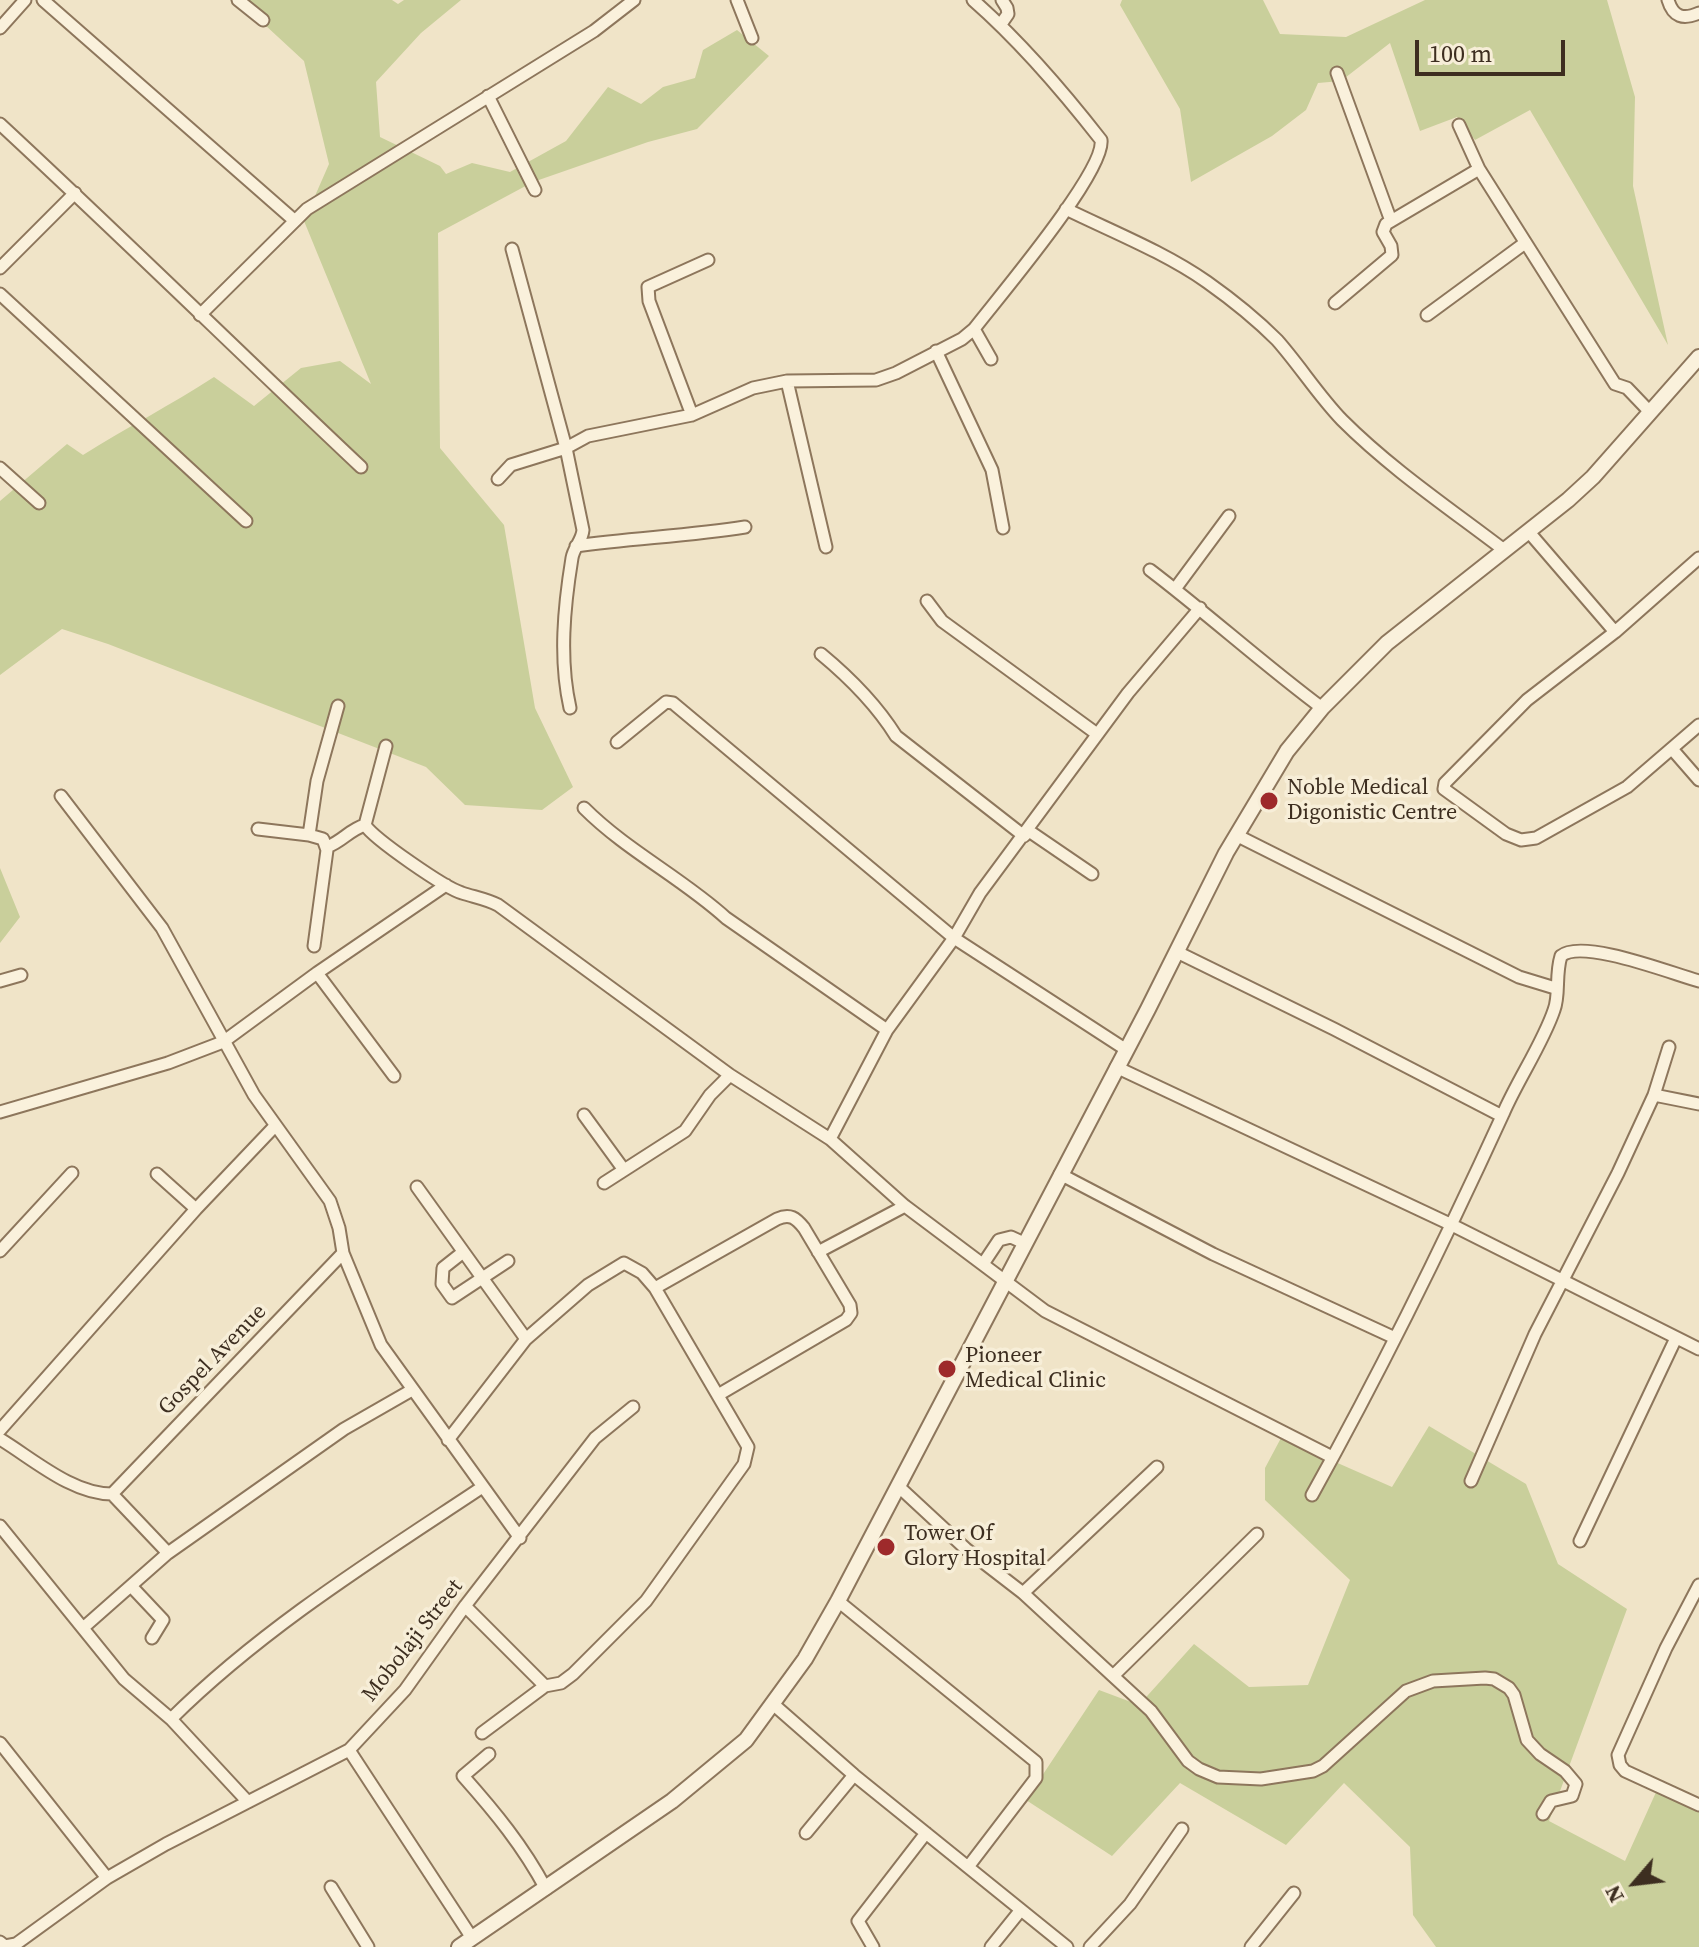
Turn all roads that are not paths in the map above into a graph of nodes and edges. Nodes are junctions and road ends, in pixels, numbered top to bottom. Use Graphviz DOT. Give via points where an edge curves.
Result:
graph roads {
  1 [pos="25,0"];
  2 [pos="43,0"];
  3 [pos="238,0"];
  4 [pos="634,0"];
  5 [pos="737,0"];
  6 [pos="973,0"];
  7 [pos="1002,0"];
  8 [pos="1668,0"];
  9 [pos="1699,13"];
  10 [pos="263,20"];
  11 [pos="1001,24"];
  12 [pos="0,28"];
  13 [pos="752,38"];
  14 [pos="1337,73"];
  15 [pos="488,96"];
  16 [pos="0,124"];
  17 [pos="1459,125"];
  18 [pos="1479,169"];
  19 [pos="535,190"];
  20 [pos="75,193"];
  21 [pos="1066,209"];
  22 [pos="295,221"];
  23 [pos="1391,221"];
  24 [pos="1525,243"];
  25 [pos="512,249"];
  26 [pos="708,260"];
  27 [pos="0,268"];
  28 [pos="0,294"];
  29 [pos="1335,303"];
  30 [pos="200,315"];
  31 [pos="1427,315"];
  32 [pos="974,329"];
  33 [pos="936,351"];
  34 [pos="1699,357"];
  35 [pos="991,359"];
  36 [pos="787,381"];
  37 [pos="1649,411"];
  38 [pos="692,415"];
  39 [pos="566,448"];
  40 [pos="361,467"];
  41 [pos="0,468"];
  42 [pos="498,479"];
  43 [pos="39,503"];
  44 [pos="1229,516"];
  45 [pos="246,521"];
  46 [pos="745,527"];
  47 [pos="1003,528"];
  48 [pos="1528,531"];
  49 [pos="576,546"];
  50 [pos="826,547"];
  51 [pos="1504,550"];
  52 [pos="1699,558"];
  53 [pos="1150,570"];
  54 [pos="1175,589"];
  55 [pos="927,601"];
  56 [pos="1200,608"];
  57 [pos="1615,632"];
  58 [pos="821,654"];
  59 [pos="338,706"];
  60 [pos="570,708"];
  61 [pos="1322,708"];
  62 [pos="1699,725"];
  63 [pos="1097,734"];
  64 [pos="617,742"];
  65 [pos="386,746"];
  66 [pos="1672,749"];
  67 [pos="1699,780"];
  68 [pos="61,796"];
  69 [pos="584,808"];
  70 [pos="365,825"];
  71 [pos="258,829"];
  72 [pos="309,835"];
  73 [pos="1236,835"];
  74 [pos="1024,836"];
  75 [pos="327,847"];
  76 [pos="1092,874"];
  77 [pos="446,885"];
  78 [pos="954,938"];
  79 [pos="314,946"];
  80 [pos="1177,952"];
  81 [pos="317,973"];
  82 [pos="21,975"];
  83 [pos="0,981"];
  84 [pos="1699,981"];
  85 [pos="1555,988"];
  86 [pos="887,1030"];
  87 [pos="223,1042"];
  88 [pos="1669,1047"];
  89 [pos="1125,1049"];
  90 [pos="1116,1067"];
  91 [pos="730,1075"];
  92 [pos="394,1076"];
  93 [pos="1654,1095"];
  94 [pos="1699,1104"];
  95 [pos="0,1112"];
  96 [pos="584,1115"];
  97 [pos="1502,1116"];
  98 [pos="275,1126"];
  99 [pos="830,1139"];
  100 [pos="624,1170"];
  101 [pos="72,1173"];
  102 [pos="157,1174"];
  103 [pos="1060,1174"];
  104 [pos="604,1183"];
  105 [pos="417,1187"];
  106 [pos="905,1206"];
  107 [pos="196,1209"];
  108 [pos="1452,1225"];
  109 [pos="1024,1243"];
  110 [pos="0,1251"];
  111 [pos="818,1252"];
  112 [pos="343,1253"];
  113 [pos="462,1253"];
  114 [pos="508,1261"];
  115 [pos="983,1264"];
  116 [pos="481,1279"];
  117 [pos="1006,1281"];
  118 [pos="1561,1281"];
  119 [pos="655,1288"];
  120 [pos="1395,1338"];
  121 [pos="1676,1338"];
  122 [pos="526,1339"];
  123 [pos="1699,1349"];
  124 [pos="412,1390"];
  125 [pos="718,1395"];
  126 [pos="633,1407"];
  127 [pos="0,1430"];
  128 [pos="0,1439"];
  129 [pos="448,1440"];
  130 [pos="1332,1457"];
  131 [pos="1157,1467"];
  132 [pos="1471,1481"];
  133 [pos="898,1486"];
  134 [pos="481,1488"];
  135 [pos="112,1494"];
  136 [pos="1312,1495"];
  137 [pos="0,1526"];
  138 [pos="1257,1534"];
  139 [pos="520,1538"];
  140 [pos="1580,1541"];
  141 [pos="168,1553"];
  142 [pos="1699,1585"];
  143 [pos="131,1586"];
  144 [pos="1023,1593"];
  145 [pos="838,1601"];
  146 [pos="465,1606"];
  147 [pos="83,1628"];
  148 [pos="152,1638"];
  149 [pos="1113,1676"];
  150 [pos="545,1686"];
  151 [pos="773,1704"];
  152 [pos="171,1719"];
  153 [pos="482,1733"];
  154 [pos="0,1743"];
  155 [pos="349,1750"];
  156 [pos="489,1754"];
  157 [pos="854,1775"];
  158 [pos="248,1802"];
  159 [pos="1699,1805"];
  160 [pos="1543,1814"];
  161 [pos="1182,1829"];
  162 [pos="806,1833"];
  163 [pos="926,1833"];
  164 [pos="968,1867"];
  165 [pos="107,1878"];
  166 [pos="331,1887"];
  167 [pos="546,1889"];
  168 [pos="1294,1893"];
  169 [pos="1020,1911"];
  170 [pos="472,1938"];
  171 [pos="0,1942"];
  172 [pos="368,1947"];
  173 [pos="459,1947"];
  174 [pos="873,1947"];
  175 [pos="991,1947"];
  176 [pos="1067,1947"];
  177 [pos="1090,1947"];
  178 [pos="1251,1947"];
  1 -- 12 [label="street"];
  2 -- 22 [label="street"];
  3 -- 10 [label="street"];
  4 -- 15 [label="street"];
  5 -- 13 [label="street"];
  6 -- 11 [label="street"];
  7 -- 11 [label="street" via="1008,14"];
  8 -- 9 [label="street" via="1677,15"];
  11 -- 21 [label="street" via="1101,140 1093,168"];
  14 -- 23 [label="street"];
  15 -- 19 [label="street"];
  15 -- 22 [label="street"];
  16 -- 20 [label="street"];
  17 -- 18 [label="street"];
  18 -- 23 [label="street"];
  18 -- 24 [label="street"];
  20 -- 27 [label="street"];
  20 -- 30 [label="street"];
  21 -- 32 [label="street"];
  21 -- 51 [label="street" via="1171,260 1260,323 1363,440"];
  22 -- 30 [label="street"];
  23 -- 29 [label="street" via="1383,232 1392,255"];
  24 -- 31 [label="street"];
  24 -- 37 [label="street" via="1615,384 1627,388"];
  25 -- 39 [label="street"];
  26 -- 38 [label="street" via="648,287"];
  28 -- 45 [label="street"];
  30 -- 40 [label="street"];
  32 -- 33 [label="street"];
  32 -- 35 [label="street"];
  33 -- 36 [label="street" via="876,380"];
  33 -- 47 [label="street" via="992,470"];
  34 -- 37 [label="street"];
  36 -- 38 [label="street" via="753,388"];
  36 -- 50 [label="street"];
  37 -- 48 [label="street" via="1593,477"];
  38 -- 39 [label="street" via="588,436"];
  39 -- 42 [label="street" via="511,465"];
  39 -- 49 [label="street" via="583,530"];
  41 -- 43 [label="street"];
  44 -- 54 [label="street"];
  46 -- 49 [label="street"];
  48 -- 51 [label="street"];
  48 -- 57 [label="street"];
  49 -- 60 [label="street" via="564,620"];
  51 -- 61 [label="street" via="1387,643"];
  52 -- 57 [label="street"];
  53 -- 54 [label="street"];
  54 -- 56 [label="street"];
  55 -- 63 [label="street" via="942,621"];
  56 -- 61 [label="street"];
  56 -- 63 [label="street"];
  57 -- 66 [label="street" via="1527,700 1445,783 1444,791 1506,834 1526,841 1627,787"];
  58 -- 74 [label="street" via="846,674 896,736"];
  59 -- 72 [label="street" via="317,781"];
  61 -- 73 [label="street" via="1287,751"];
  62 -- 66 [label="street"];
  63 -- 74 [label="street"];
  64 -- 78 [label="street" via="666,702 673,703"];
  65 -- 70 [label="street"];
  66 -- 67 [label="street"];
  68 -- 87 [label="street" via="162,928"];
  69 -- 86 [label="street" via="726,918"];
  70 -- 75 [label="street"];
  70 -- 77 [label="street"];
  71 -- 72 [label="street"];
  72 -- 75 [label="street" via="323,839"];
  73 -- 80 [label="street"];
  73 -- 85 [label="street" via="1519,977"];
  74 -- 76 [label="street" via="1029,831"];
  74 -- 78 [label="street" via="980,893"];
  75 -- 79 [label="street"];
  77 -- 81 [label="street"];
  77 -- 91 [label="street" via="498,905"];
  78 -- 86 [label="street"];
  78 -- 89 [label="street"];
  80 -- 89 [label="street"];
  80 -- 97 [label="street"];
  81 -- 87 [label="street"];
  81 -- 92 [label="street"];
  82 -- 83 [label="street"];
  84 -- 85 [label="street" via="1605,954 1570,951 1561,956"];
  85 -- 97 [label="street" via="1554,1010"];
  86 -- 99 [label="street"];
  87 -- 95 [label="street"];
  87 -- 98 [label="street"];
  88 -- 93 [label="street"];
  89 -- 90 [label="street"];
  90 -- 103 [label="street"];
  90 -- 108 [label="street"];
  91 -- 99 [label="street"];
  91 -- 100 [label="street" via="685,1131"];
  93 -- 94 [label="street"];
  93 -- 118 [label="street"];
  96 -- 100 [label="street"];
  97 -- 108 [label="street"];
  98 -- 107 [label="street"];
  98 -- 112 [label="street" via="330,1201"];
  99 -- 106 [label="street"];
  100 -- 104 [label="street"];
  101 -- 110 [label="street"];
  102 -- 107 [label="street"];
  103 -- 109 [label="street"];
  103 -- 120 [label="street" via="1213,1254"];
  105 -- 113 [label="street"];
  106 -- 111 [label="street"];
  106 -- 115 [label="street"];
  107 -- 127 [label="street"];
  108 -- 118 [label="street"];
  108 -- 120 [label="street"];
  109 -- 115 [label="street" via="1011,1237 999,1240"];
  109 -- 117 [label="street"];
  111 -- 119 [label="street" via="796,1218 783,1216"];
  111 -- 125 [label="street" via="850,1305 849,1317"];
  112 -- 124 [label="street" via="381,1345"];
  112 -- 135 [label="street, Gospel Avenue"];
  113 -- 116 [label="street"];
  113 -- 116 [label="street" via="443,1268 442,1284 452,1298"];
  114 -- 116 [label="street"];
  115 -- 117 [label="street"];
  116 -- 122 [label="street"];
  117 -- 130 [label="street" via="1045,1311"];
  117 -- 133 [label="street"];
  118 -- 121 [label="street"];
  118 -- 132 [label="street"];
  119 -- 122 [label="street" via="631,1265 620,1263"];
  119 -- 125 [label="street"];
  120 -- 130 [label="street"];
  121 -- 123 [label="street"];
  121 -- 140 [label="street"];
  122 -- 129 [label="street"];
  124 -- 129 [label="street"];
  124 -- 141 [label="street" via="284,1469"];
  125 -- 150 [label="street" via="748,1447 744,1464 646,1601 573,1674"];
  126 -- 139 [label="street, Mobolaji Street" via="595,1438"];
  128 -- 135 [label="street" via="94,1494"];
  129 -- 134 [label="street"];
  130 -- 136 [label="street"];
  131 -- 144 [label="street"];
  133 -- 144 [label="street"];
  133 -- 145 [label="street"];
  134 -- 139 [label="street"];
  134 -- 152 [label="street" via="344,1579 209,1682"];
  135 -- 141 [label="street"];
  137 -- 147 [label="street"];
  138 -- 149 [label="street"];
  139 -- 146 [label="street, Mobolaji Street"];
  141 -- 143 [label="street"];
  142 -- 159 [label="street" via="1618,1755 1625,1771"];
  143 -- 147 [label="street"];
  143 -- 148 [label="street" via="163,1620"];
  144 -- 149 [label="street"];
  145 -- 151 [label="street"];
  145 -- 164 [label="street" via="1036,1762 1036,1778"];
  146 -- 150 [label="street"];
  146 -- 155 [label="street, Mobolaji Street" via="405,1690"];
  147 -- 152 [label="street" via="124,1679"];
  149 -- 160 [label="street" via="1151,1711 1199,1769 1218,1777 1261,1779 1323,1766 1406,1691 1423,1683 1494,1679 1514,1695 1527,1740 1576,1784 1572,1796 1553,1800"];
  150 -- 153 [label="street"];
  151 -- 157 [label="street"];
  151 -- 167 [label="street" via="724,1760"];
  152 -- 158 [label="street"];
  154 -- 165 [label="street"];
  155 -- 158 [label="street, Mobolaji Street"];
  155 -- 170 [label="street"];
  156 -- 167 [label="street" via="463,1776 516,1838"];
  157 -- 162 [label="street"];
  157 -- 163 [label="street"];
  158 -- 165 [label="street, Mobolaji Street"];
  161 -- 177 [label="street" via="1130,1904"];
  163 -- 164 [label="street"];
  163 -- 174 [label="street" via="858,1921"];
  164 -- 169 [label="street"];
  165 -- 171 [label="street, Mobolaji Street" via="16,1944"];
  166 -- 172 [label="street"];
  167 -- 170 [label="street"];
  168 -- 178 [label="street"];
  169 -- 175 [label="street"];
  169 -- 176 [label="street"];
  170 -- 173 [label="street"];
}
